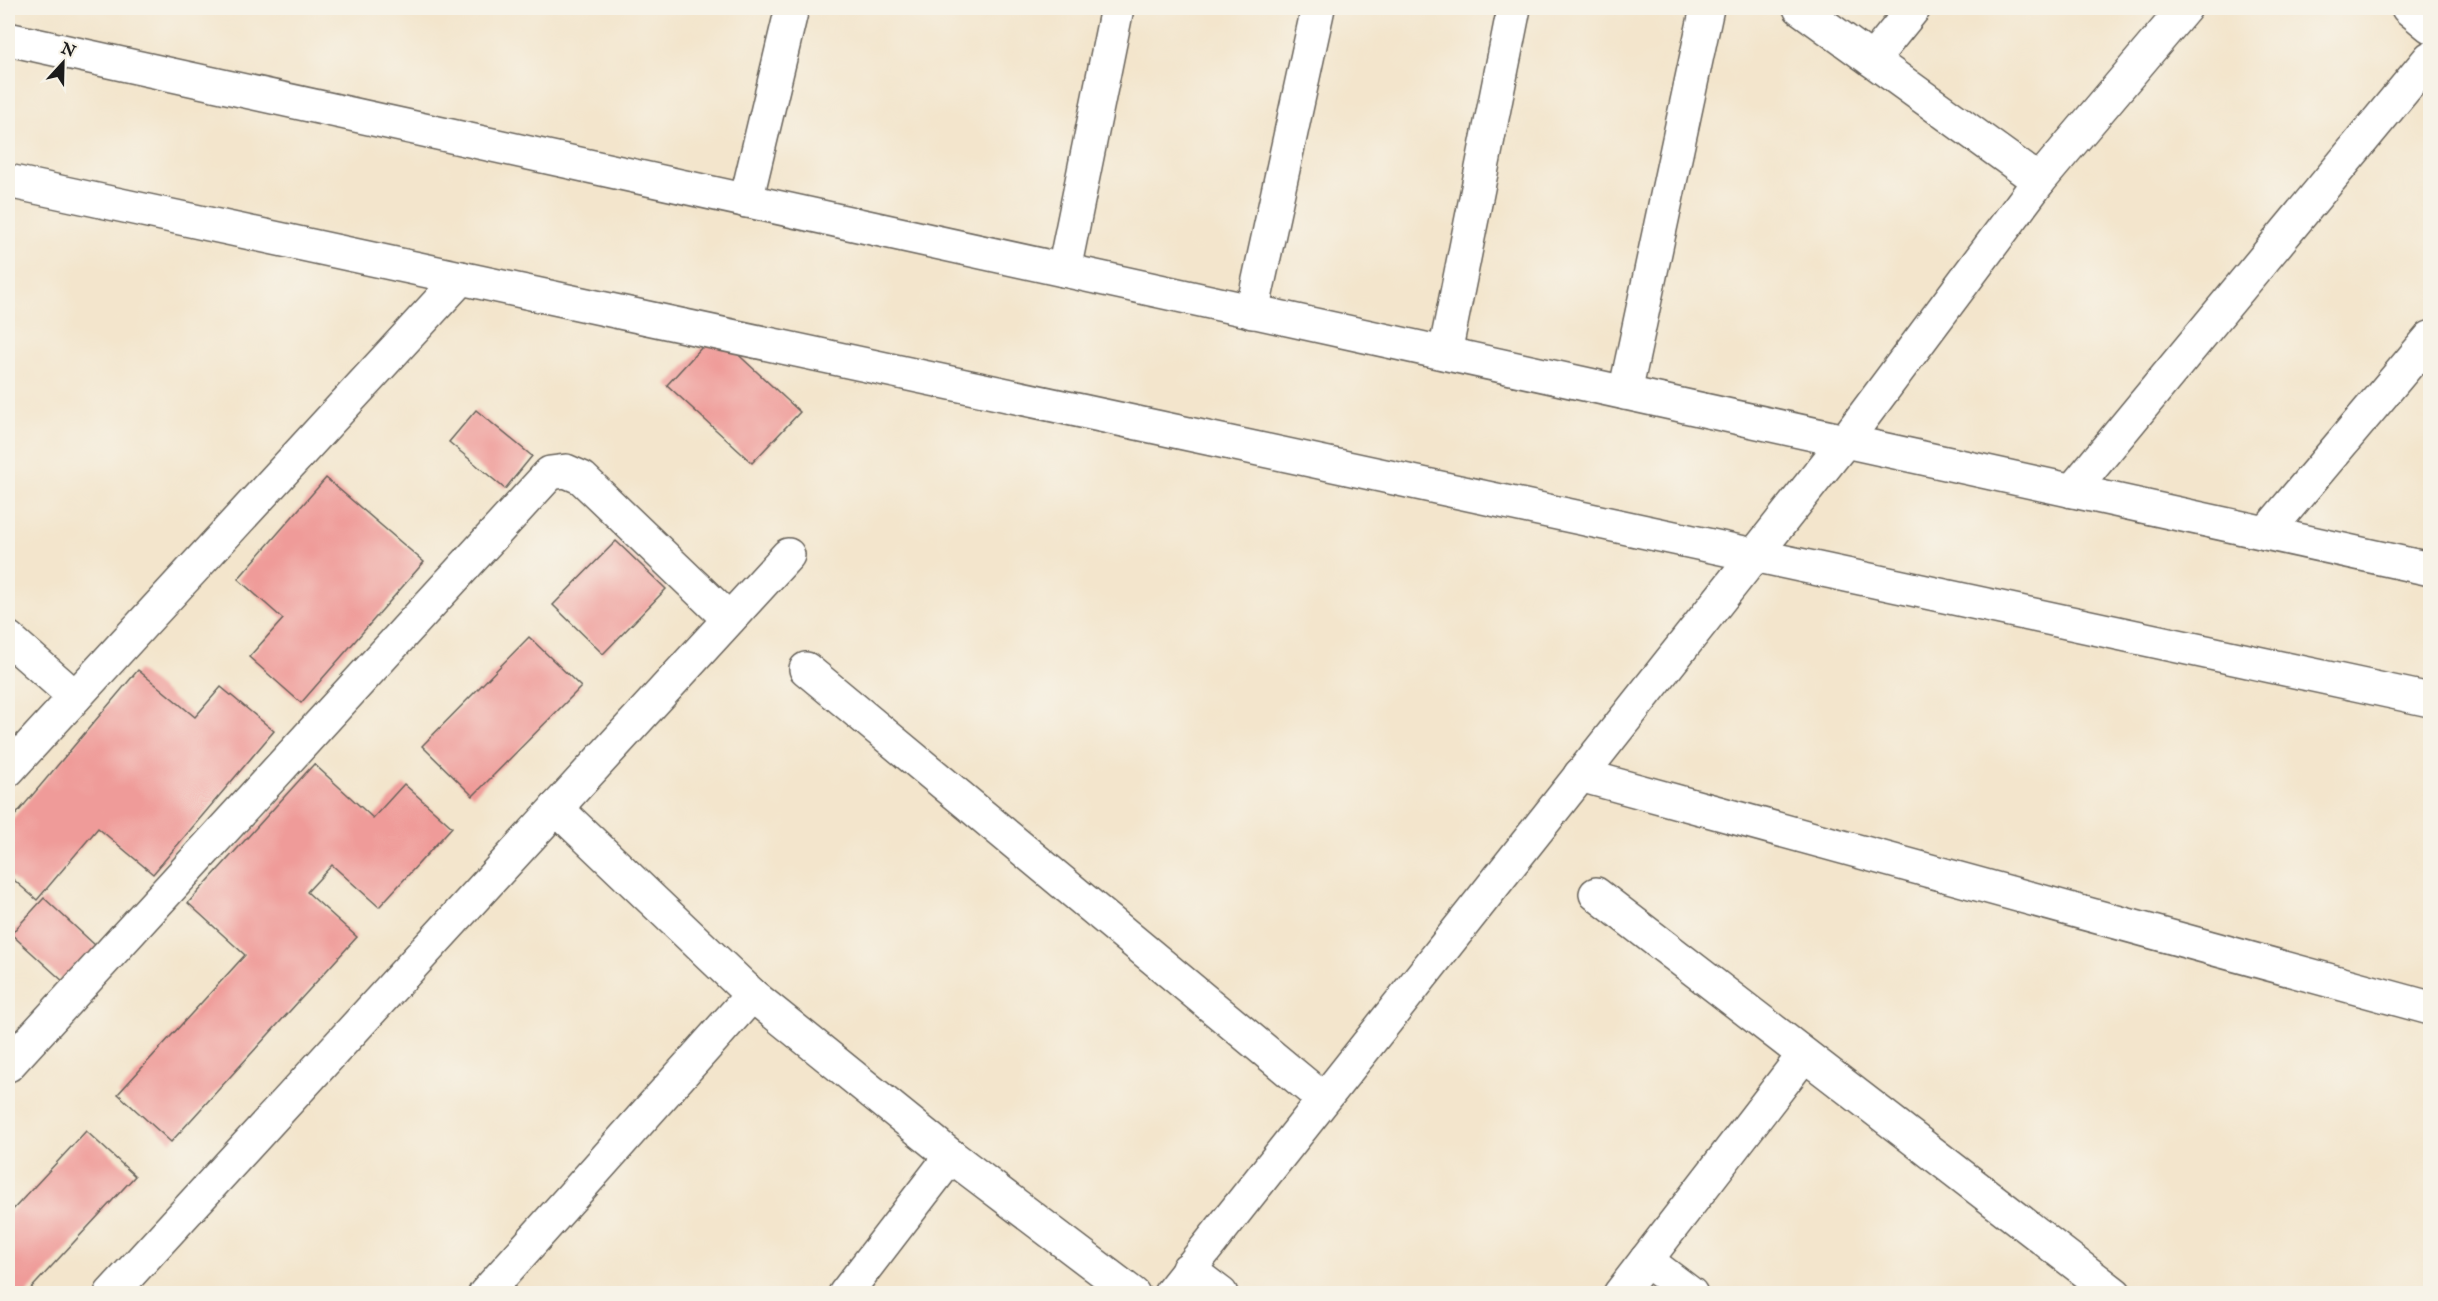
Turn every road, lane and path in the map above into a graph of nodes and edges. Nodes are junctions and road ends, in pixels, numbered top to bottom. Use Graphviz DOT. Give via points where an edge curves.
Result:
graph roads {
  1 [pos="792,8"];
  2 [pos="1117,8"];
  3 [pos="1318,8"];
  4 [pos="1514,8"];
  5 [pos="1707,8"];
  6 [pos="1800,8"];
  7 [pos="1914,8"];
  8 [pos="2185,8"];
  9 [pos="2408,8"];
  10 [pos="2430,26"];
  11 [pos="8,39"];
  12 [pos="2430,58"];
  13 [pos="1872,60"];
  14 [pos="8,181"];
  15 [pos="2039,181"];
  16 [pos="746,201"];
  17 [pos="1064,270"];
  18 [pos="461,278"];
  19 [pos="1252,312"];
  20 [pos="2430,338"];
  21 [pos="1445,353"];
  22 [pos="1625,393"];
  23 [pos="1845,441"];
  24 [pos="2072,491"];
  25 [pos="2266,533"];
  26 [pos="788,555"];
  27 [pos="1755,555"];
  28 [pos="2430,568"];
  29 [pos="729,619"];
  30 [pos="8,638"];
  31 [pos="806,669"];
  32 [pos="75,697"];
  33 [pos="2430,700"];
  34 [pos="8,770"];
  35 [pos="1580,775"];
  36 [pos="555,808"];
  37 [pos="1596,894"];
  38 [pos="752,995"];
  39 [pos="2430,1008"];
  40 [pos="1804,1054"];
  41 [pos="8,1065"];
  42 [pos="1323,1100"];
  43 [pos="951,1156"];
  44 [pos="1646,1260"];
  45 [pos="1179,1281"];
  46 [pos="490,1292"];
  47 [pos="111,1293"];
  48 [pos="845,1293"];
  49 [pos="1133,1293"];
  50 [pos="1221,1293"];
  51 [pos="1620,1293"];
  52 [pos="1691,1293"];
  53 [pos="2115,1293"];
  1 -- 16 [label="street"];
  2 -- 17 [label="street"];
  3 -- 19 [label="street"];
  4 -- 21 [label="street"];
  5 -- 22 [label="street"];
  6 -- 13 [label="street"];
  7 -- 13 [label="street"];
  8 -- 15 [label="street"];
  9 -- 10 [label="street"];
  11 -- 16 [label="street"];
  12 -- 24 [label="street"];
  13 -- 15 [label="street"];
  14 -- 18 [label="street"];
  15 -- 23 [label="street"];
  16 -- 17 [label="street"];
  17 -- 19 [label="street"];
  18 -- 27 [label="street"];
  18 -- 32 [label="street"];
  19 -- 21 [label="street"];
  20 -- 25 [label="street"];
  21 -- 22 [label="street"];
  22 -- 23 [label="street"];
  23 -- 24 [label="street"];
  23 -- 27 [label="street"];
  24 -- 25 [label="street"];
  25 -- 28 [label="street"];
  26 -- 29 [label="street"];
  27 -- 33 [label="street"];
  27 -- 35 [label="street"];
  29 -- 36 [label="street"];
  29 -- 41 [label="street" via="582,478 566,471 550,473"];
  30 -- 32 [label="street"];
  31 -- 42 [label="street"];
  32 -- 34 [label="street"];
  35 -- 39 [label="street"];
  35 -- 42 [label="street"];
  36 -- 38 [label="street"];
  36 -- 47 [label="street"];
  37 -- 40 [label="street"];
  38 -- 43 [label="street"];
  38 -- 46 [label="street"];
  40 -- 44 [label="street"];
  40 -- 53 [label="street"];
  42 -- 45 [label="street"];
  43 -- 48 [label="street"];
  43 -- 49 [label="street"];
  44 -- 51 [label="street"];
  44 -- 52 [label="street"];
  45 -- 50 [label="street"];
}
